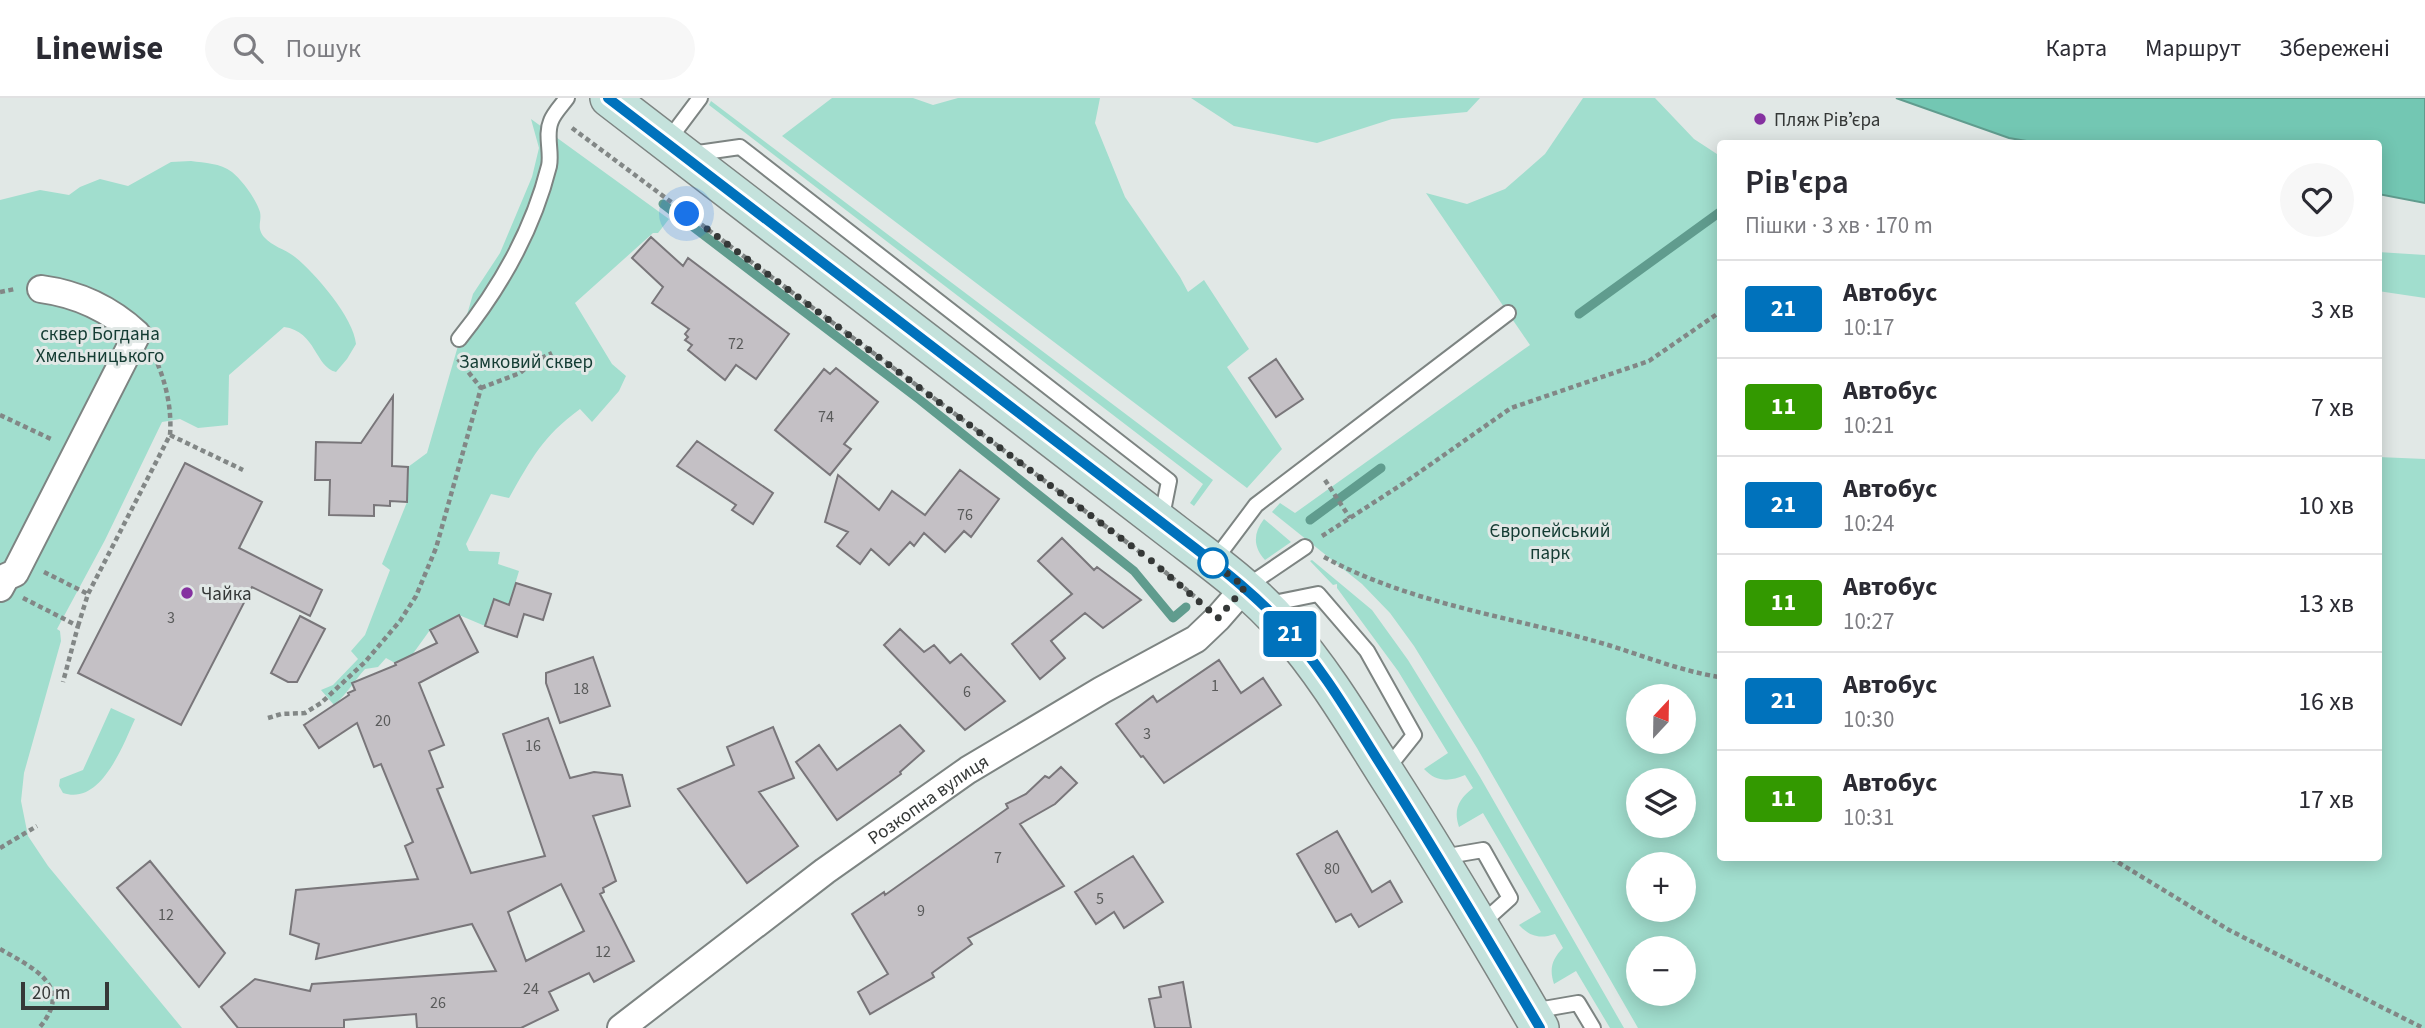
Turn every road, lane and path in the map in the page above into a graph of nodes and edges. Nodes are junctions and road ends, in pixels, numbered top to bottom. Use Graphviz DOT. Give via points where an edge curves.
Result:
graph roads {
  1 [pos="567,98"];
  2 [pos="608,98"];
  3 [pos="700,98"];
  4 [pos="554,115"];
  5 [pos="658,133"];
  6 [pos="41,289"];
  7 [pos="1508,313"];
  8 [pos="1717,314"];
  9 [pos="137,334"];
  10 [pos="459,339"];
  11 [pos="552,353"];
  12 [pos="481,388"];
  13 [pos="0,415"];
  14 [pos="170,435"];
  15 [pos="76,452"];
  16 [pos="243,470"];
  17 [pos="1331,488"];
  18 [pos="1350,518"];
  19 [pos="1306,547"];
  20 [pos="1142,553"];
  21 [pos="21,561"];
  22 [pos="1153,562"];
  23 [pos="1213,563"];
  24 [pos="0,587"];
  25 [pos="88,594"];
  26 [pos="1254,596"];
  27 [pos="1218,618"];
  28 [pos="78,626"];
  29 [pos="1717,676"];
  30 [pos="63,681"];
  31 [pos="268,718"];
  32 [pos="1385,771"];
  33 [pos="37,826"];
  34 [pos="0,848"];
  35 [pos="2116,861"];
  36 [pos="0,949"];
  37 [pos="1535,1020"];
  38 [pos="39,1028"];
  39 [pos="621,1028"];
  40 [pos="1593,1028"];
  41 [pos="2423,1028"];
  1 -- 4 [label="lane"];
  2 -- 5 [label="main road"];
  3 -- 5 [label="lane"];
  4 -- 10 [label="lane" via="549,129 549,166 527,231 496,289"];
  4 -- 20 [label="path"];
  5 -- 23 [label="main road"];
  6 -- 9 [label="street" via="97,305"];
  7 -- 23 [label="lane" via="1256,505"];
  8 -- 18 [label="path" via="1649,361 1511,408"];
  9 -- 14 [label="path" via="164,382"];
  9 -- 15 [label="street"];
  10 -- 12 [label="path" via="454,351"];
  11 -- 12 [label="path" via="520,373"];
  12 -- 31 [label="path" via="428,570 400,621 334,692 305,713"];
  13 -- 15 [label="path"];
  14 -- 16 [label="path"];
  14 -- 25 [label="path"];
  15 -- 21 [label="street"];
  17 -- 18 [label="path"];
  18 -- 19 [label="path"];
  19 -- 26 [label="lane"];
  19 -- 29 [label="path" via="1377,580 1461,608"];
  21 -- 24 [label="street"];
  21 -- 25 [label="path"];
  22 -- 27 [label="path"];
  23 -- 26 [label="main road"];
  24 -- 28 [label="path"];
  25 -- 28 [label="path"];
  26 -- 27 [label="street, Розкопна вулиця"];
  26 -- 32 [label="main road" via="1321,673"];
  26 -- 32 [label="lane" via="1318,594 1367,651 1414,735"];
  27 -- 39 [label="street, Розкопна вулиця" via="1181,648 968,770 825,871"];
  28 -- 30 [label="path"];
  32 -- 37 [label="main road"];
  33 -- 34 [label="path"];
  35 -- 41 [label="path" via="2229,930"];
  36 -- 38 [label="path" via="34,968 49,984 52,1005"];
  37 -- 40 [label="lane" via="1578,1003"];
}
